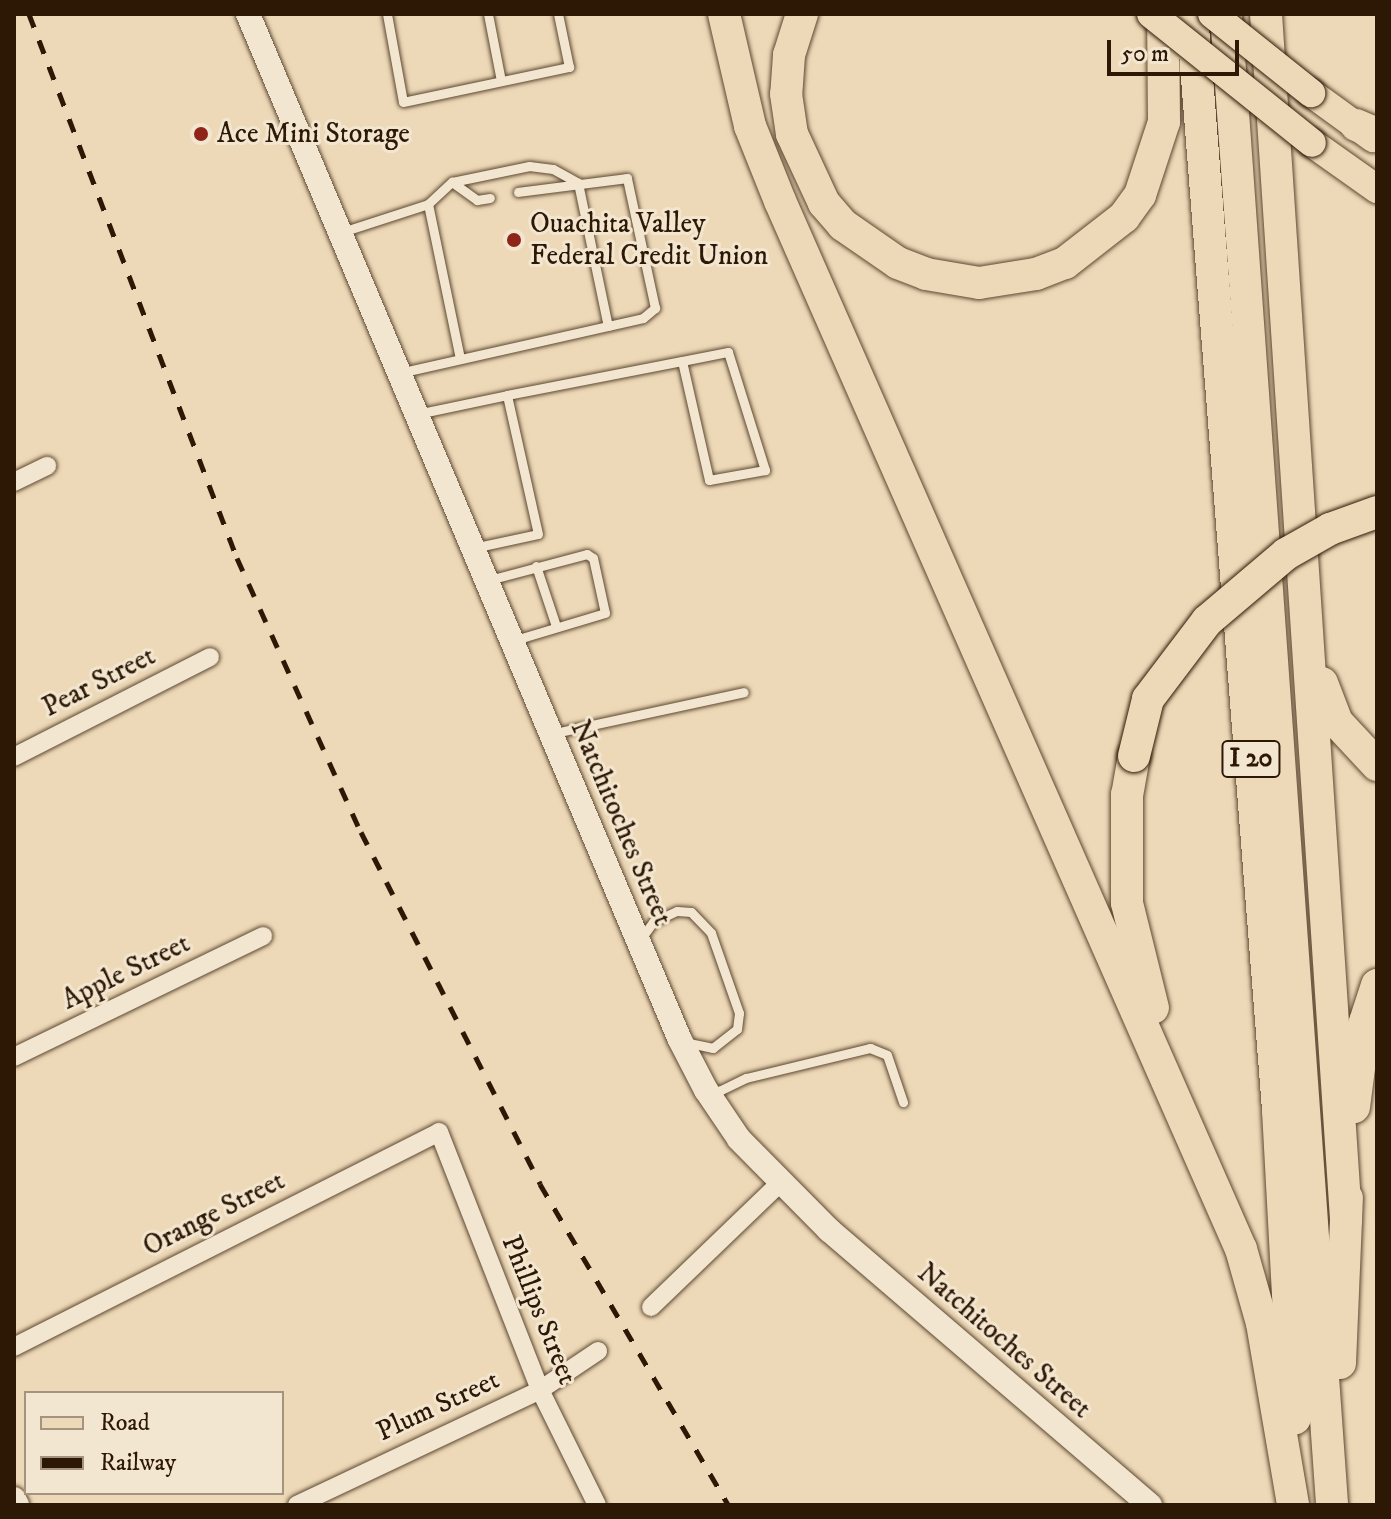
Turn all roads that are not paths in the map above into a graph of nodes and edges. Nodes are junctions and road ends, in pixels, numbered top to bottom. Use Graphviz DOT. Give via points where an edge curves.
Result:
graph roads {
  1 [pos="248,14"];
  2 [pos="387,14"];
  3 [pos="488,14"];
  4 [pos="558,14"];
  5 [pos="724,14"];
  6 [pos="802,14"];
  7 [pos="1151,14"];
  8 [pos="1163,14"];
  9 [pos="1192,14"];
  10 [pos="1212,14"];
  11 [pos="1226,14"];
  12 [pos="1266,14"];
  13 [pos="501,81"];
  14 [pos="1370,133"];
  15 [pos="452,182"];
  16 [pos="578,183"];
  17 [pos="1377,189"];
  18 [pos="518,192"];
  19 [pos="490,198"];
  20 [pos="428,204"];
  21 [pos="340,232"];
  22 [pos="608,326"];
  23 [pos="460,359"];
  24 [pos="682,361"];
  25 [pos="399,373"];
  26 [pos="507,395"];
  27 [pos="417,414"];
  28 [pos="47,466"];
  29 [pos="14,482"];
  30 [pos="1377,512"];
  31 [pos="473,548"];
  32 [pos="536,566"];
  33 [pos="487,581"];
  34 [pos="1308,591"];
  35 [pos="556,626"];
  36 [pos="512,640"];
  37 [pos="210,657"];
  38 [pos="744,692"];
  39 [pos="551,734"];
  40 [pos="14,757"];
  41 [pos="1377,765"];
  42 [pos="263,936"];
  43 [pos="639,942"];
  44 [pos="1377,985"];
  45 [pos="679,1038"];
  46 [pos="14,1057"];
  47 [pos="715,1102"];
  48 [pos="903,1102"];
  49 [pos="439,1132"];
  50 [pos="780,1183"];
  51 [pos="1346,1220"];
  52 [pos="1241,1249"];
  53 [pos="651,1307"];
  54 [pos="14,1347"];
  55 [pos="598,1351"];
  56 [pos="540,1390"];
  57 [pos="14,1499"];
  58 [pos="1143,1503"];
  59 [pos="17,1505"];
  60 [pos="297,1505"];
  61 [pos="597,1505"];
  62 [pos="1293,1505"];
  63 [pos="1300,1505"];
  64 [pos="1333,1505"];
  1 -- 21 [label="street, Natchitoches Street"];
  2 -- 13 [label="lane" via="403,102"];
  3 -- 13 [label="lane"];
  4 -- 13 [label="lane" via="569,67"];
  5 -- 52 [label="highway" via="750,126 780,201"];
  6 -- 8 [label="highway" via="789,55 786,94 792,134 824,203 843,225 898,263 979,283 1036,274 1065,263 1124,217 1140,195 1164,122"];
  7 -- 17 [label="main road, bridge"];
  9 -- 63 [label="highway, I 20" via="1278,1110"];
  10 -- 14 [label="main road, bridge"];
  11 -- 64 [label="highway, I 20"];
  12 -- 34 [label="highway"];
  15 -- 16 [label="lane" via="529,166 553,169"];
  15 -- 19 [label="lane" via="477,200"];
  15 -- 20 [label="lane"];
  16 -- 18 [label="lane"];
  16 -- 22 [label="lane"];
  16 -- 22 [label="lane" via="627,178 656,294 655,308 643,318"];
  20 -- 21 [label="lane"];
  20 -- 23 [label="lane"];
  21 -- 25 [label="street, Natchitoches Street"];
  22 -- 23 [label="lane"];
  23 -- 25 [label="lane"];
  24 -- 24 [label="lane" via="728,352 765,470 709,480"];
  24 -- 26 [label="lane"];
  25 -- 27 [label="street, Natchitoches Street"];
  26 -- 27 [label="lane"];
  26 -- 31 [label="lane" via="538,534"];
  27 -- 31 [label="street, Natchitoches Street"];
  28 -- 29 [label="street"];
  30 -- 52 [label="highway, bridge" via="1330,529 1286,554 1207,621 1148,699 1134,756 1125,844 1127,903 1138,959"];
  31 -- 33 [label="street, Natchitoches Street"];
  32 -- 33 [label="lane"];
  32 -- 35 [label="lane"];
  32 -- 35 [label="lane" via="587,554 593,558 605,613"];
  33 -- 36 [label="street, Natchitoches Street"];
  34 -- 41 [label="highway" via="1323,690 1337,722"];
  34 -- 51 [label="highway"];
  35 -- 36 [label="lane"];
  36 -- 39 [label="street, Natchitoches Street"];
  37 -- 40 [label="street, Pear Street"];
  38 -- 39 [label="lane"];
  39 -- 43 [label="street, Natchitoches Street"];
  42 -- 46 [label="street, Apple Street"];
  43 -- 45 [label="street, Natchitoches Street"];
  43 -- 45 [label="lane" via="653,922 677,911 691,912 711,933 739,1013 737,1029 713,1048"];
  44 -- 51 [label="highway" via="1365,1022"];
  45 -- 47 [label="street, Natchitoches Street"];
  47 -- 48 [label="lane" via="719,1091 746,1078 870,1048 887,1055"];
  47 -- 50 [label="street, Natchitoches Street" via="739,1139"];
  49 -- 54 [label="street, Orange Street"];
  49 -- 56 [label="street, Phillips Street"];
  50 -- 53 [label="street"];
  50 -- 58 [label="street, Natchitoches Street"];
  51 -- 64 [label="highway"];
  52 -- 62 [label="highway" via="1262,1323"];
  55 -- 56 [label="street, Plum Street"];
  56 -- 60 [label="street, Plum Street"];
  56 -- 61 [label="street, Phillips Street"];
  57 -- 59 [label="street"];
}
